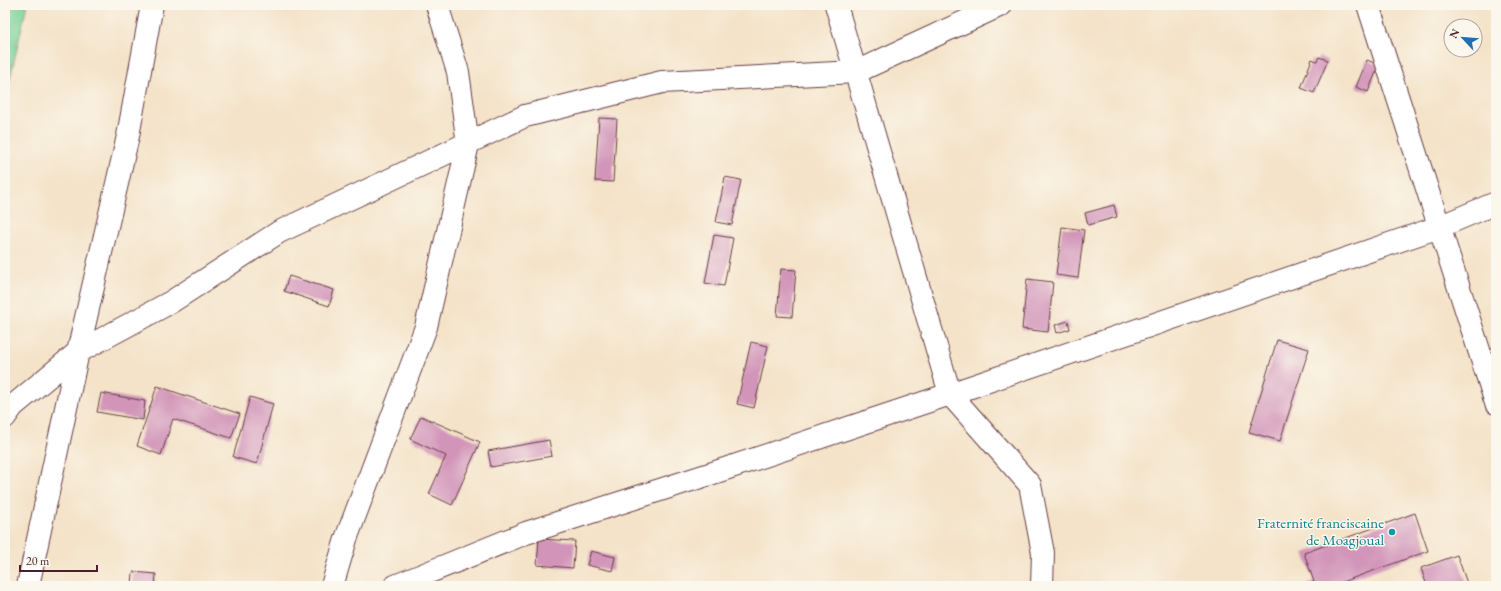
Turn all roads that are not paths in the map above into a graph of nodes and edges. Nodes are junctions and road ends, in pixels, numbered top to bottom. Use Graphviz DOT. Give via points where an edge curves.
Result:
graph roads {
  1 [pos="152,5"];
  2 [pos="437,5"];
  3 [pos="836,5"];
  4 [pos="1001,5"];
  5 [pos="1368,5"];
  6 [pos="856,72"];
  7 [pos="468,144"];
  8 [pos="1496,203"];
  9 [pos="1439,227"];
  10 [pos="78,352"];
  11 [pos="950,394"];
  12 [pos="1496,403"];
  13 [pos="5,417"];
  14 [pos="28,586"];
  15 [pos="332,586"];
  16 [pos="394,586"];
  17 [pos="1042,586"];
  1 -- 10 [label="street" via="128,136"];
  2 -- 7 [label="street" via="458,72"];
  3 -- 6 [label="street"];
  4 -- 6 [label="street"];
  5 -- 9 [label="street"];
  6 -- 7 [label="street" via="662,82 526,116"];
  6 -- 11 [label="street"];
  7 -- 10 [label="street" via="279,232 171,302"];
  7 -- 15 [label="street" via="426,327 346,539"];
  8 -- 9 [label="street"];
  9 -- 11 [label="street"];
  9 -- 12 [label="street"];
  10 -- 13 [label="street" via="13,406"];
  10 -- 14 [label="street"];
  11 -- 16 [label="street" via="526,533"];
  11 -- 17 [label="street" via="1030,485 1043,554"];
}
